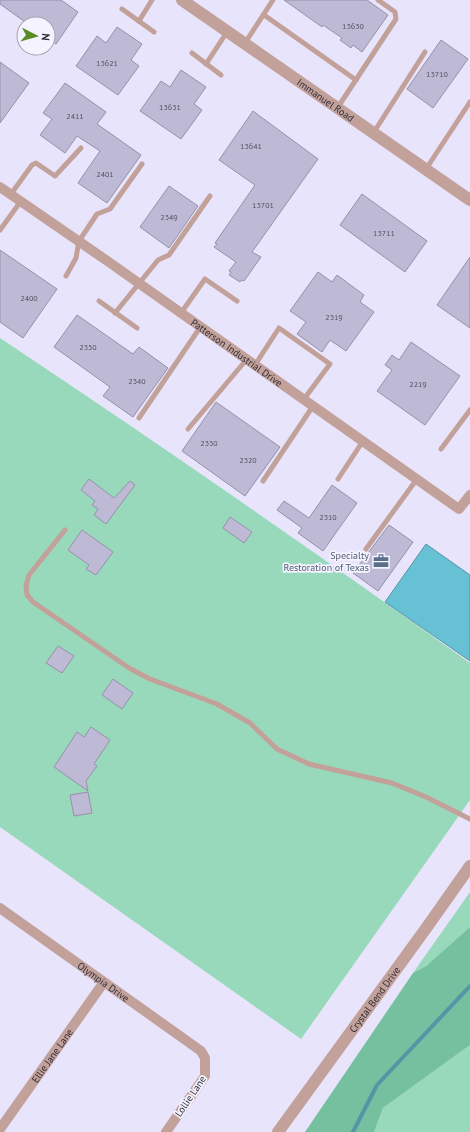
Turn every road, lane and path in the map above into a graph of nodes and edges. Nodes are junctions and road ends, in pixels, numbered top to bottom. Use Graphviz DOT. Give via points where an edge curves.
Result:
graph roads {
  1 [pos="152,0"];
  2 [pos="182,0"];
  3 [pos="273,0"];
  4 [pos="378,0"];
  5 [pos="122,9"];
  6 [pos="264,15"];
  7 [pos="139,21"];
  8 [pos="154,32"];
  9 [pos="227,32"];
  10 [pos="244,44"];
  11 [pos="424,52"];
  12 [pos="192,53"];
  13 [pos="206,64"];
  14 [pos="221,75"];
  15 [pos="356,80"];
  16 [pos="470,102"];
  17 [pos="337,108"];
  18 [pos="373,133"];
  19 [pos="81,148"];
  20 [pos="142,164"];
  21 [pos="426,169"];
  22 [pos="0,186"];
  23 [pos="11,194"];
  24 [pos="210,196"];
  25 [pos="470,200"];
  26 [pos="21,201"];
  27 [pos="0,230"];
  28 [pos="79,241"];
  29 [pos="66,276"];
  30 [pos="139,283"];
  31 [pos="237,300"];
  32 [pos="99,301"];
  33 [pos="181,312"];
  34 [pos="115,313"];
  35 [pos="201,326"];
  36 [pos="137,328"];
  37 [pos="251,362"];
  38 [pos="304,400"];
  39 [pos="314,406"];
  40 [pos="470,410"];
  41 [pos="139,418"];
  42 [pos="188,429"];
  43 [pos="363,441"];
  44 [pos="441,449"];
  45 [pos="338,479"];
  46 [pos="417,479"];
  47 [pos="263,481"];
  48 [pos="470,495"];
  49 [pos="65,530"];
  50 [pos="366,549"];
  51 [pos="470,819"];
  52 [pos="470,866"];
  53 [pos="0,908"];
  54 [pos="104,982"];
  55 [pos="205,1058"];
  56 [pos="0,1129"];
  57 [pos="166,1132"];
  58 [pos="278,1132"];
  1 -- 7 [label="lane"];
  2 -- 9 [label="street, Immanuel Road"];
  3 -- 6 [label="lane"];
  4 -- 15 [label="lane" via="395,12 396,19"];
  5 -- 7 [label="lane"];
  6 -- 10 [label="lane"];
  6 -- 15 [label="lane"];
  7 -- 8 [label="lane"];
  9 -- 10 [label="street, Immanuel Road"];
  9 -- 13 [label="lane"];
  10 -- 17 [label="street, Immanuel Road"];
  11 -- 18 [label="lane"];
  12 -- 13 [label="lane"];
  13 -- 14 [label="lane"];
  15 -- 17 [label="lane"];
  16 -- 21 [label="lane"];
  17 -- 18 [label="street, Immanuel Road"];
  18 -- 21 [label="street, Immanuel Road"];
  19 -- 23 [label="lane" via="55,176 36,163 32,165"];
  20 -- 28 [label="lane" via="110,209 98,214"];
  21 -- 25 [label="street, Immanuel Road"];
  22 -- 23 [label="street, Patterson Industrial Drive"];
  23 -- 26 [label="street, Patterson Industrial Drive"];
  24 -- 30 [label="lane" via="169,255 158,260"];
  26 -- 27 [label="lane"];
  26 -- 28 [label="street, Patterson Industrial Drive"];
  28 -- 29 [label="lane" via="76,258"];
  28 -- 30 [label="street, Patterson Industrial Drive"];
  30 -- 33 [label="street, Patterson Industrial Drive"];
  30 -- 34 [label="lane"];
  31 -- 33 [label="lane" via="205,279"];
  32 -- 34 [label="lane"];
  33 -- 35 [label="street, Patterson Industrial Drive"];
  34 -- 36 [label="lane"];
  35 -- 37 [label="street, Patterson Industrial Drive"];
  35 -- 41 [label="lane"];
  37 -- 38 [label="street, Patterson Industrial Drive"];
  37 -- 38 [label="lane" via="279,328 330,364"];
  37 -- 42 [label="lane"];
  38 -- 39 [label="street, Patterson Industrial Drive"];
  39 -- 43 [label="street, Patterson Industrial Drive"];
  39 -- 47 [label="lane"];
  40 -- 44 [label="lane"];
  43 -- 45 [label="lane"];
  43 -- 46 [label="street, Patterson Industrial Drive"];
  46 -- 48 [label="street, Patterson Industrial Drive" via="459,509"];
  46 -- 50 [label="lane"];
  49 -- 51 [label="lane" via="29,575 26,591 33,602 129,668 150,679 217,704 250,723 277,749 309,764 392,783"];
  52 -- 58 [label="street, Crystal Bend Drive"];
  53 -- 54 [label="street, Olympia Drive"];
  54 -- 55 [label="street, Olympia Drive" via="200,1051"];
  54 -- 56 [label="street, Ellie Jane Lane"];
  55 -- 57 [label="street, Lollie Lane" via="205,1076"];
}
